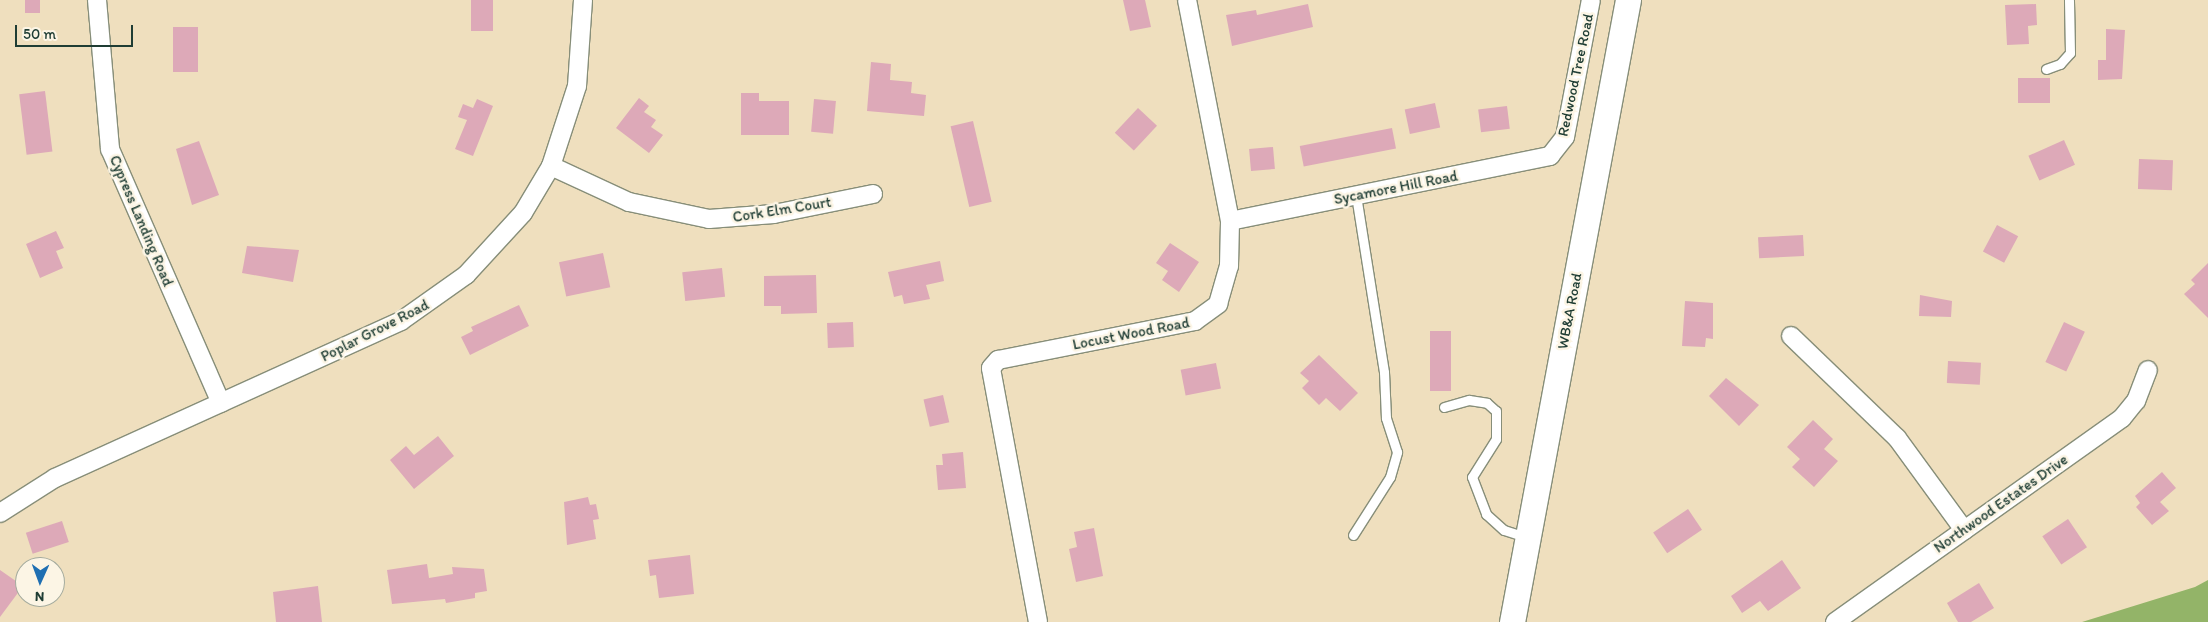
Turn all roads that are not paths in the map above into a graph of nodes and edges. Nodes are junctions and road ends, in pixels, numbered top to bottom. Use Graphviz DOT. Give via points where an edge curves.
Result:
graph roads {
  1 [pos="98,0"];
  2 [pos="583,0"];
  3 [pos="1187,0"];
  4 [pos="1591,0"];
  5 [pos="1628,0"];
  6 [pos="2069,0"];
  7 [pos="2046,69"];
  8 [pos="1559,149"];
  9 [pos="551,166"];
  10 [pos="873,194"];
  11 [pos="1356,196"];
  12 [pos="1230,221"];
  13 [pos="1791,336"];
  14 [pos="2148,370"];
  15 [pos="221,403"];
  16 [pos="1444,407"];
  17 [pos="0,513"];
  18 [pos="1964,530"];
  19 [pos="1353,535"];
  20 [pos="1528,537"];
  21 [pos="1038,622"];
  22 [pos="1512,622"];
  23 [pos="1835,622"];
  1 -- 15 [label="street, Cypress Landing Road" via="110,149"];
  2 -- 9 [label="street, Poplar Grove Road" via="577,86"];
  3 -- 12 [label="street, Locust Wood Road"];
  4 -- 8 [label="street, Redwood Tree Road"];
  5 -- 20 [label="street, WB&A Road"];
  6 -- 7 [label="lane" via="2070,53 2060,64"];
  8 -- 11 [label="street, Sycamore Hill Road" via="1540,160"];
  9 -- 10 [label="street, Cork Elm Court" via="629,202 709,219 774,214"];
  9 -- 15 [label="street, Poplar Grove Road" via="504,237 466,275 424,308"];
  11 -- 12 [label="street, Sycamore Hill Road"];
  11 -- 19 [label="lane" via="1384,372 1386,418 1397,452 1390,477"];
  12 -- 21 [label="street, Locust Wood Road" via="1225,289 1208,314 1167,328 998,360 991,368 989,376"];
  13 -- 18 [label="street" via="1897,438"];
  14 -- 18 [label="street, Northwood Estates Drive" via="2136,401 2122,418"];
  15 -- 17 [label="street, Poplar Grove Road" via="56,478"];
  16 -- 20 [label="lane" via="1469,400 1487,402 1496,411 1496,439 1472,477 1486,514 1504,530"];
  18 -- 23 [label="street, Northwood Estates Drive"];
  20 -- 22 [label="street, WB&A Road"];
}
